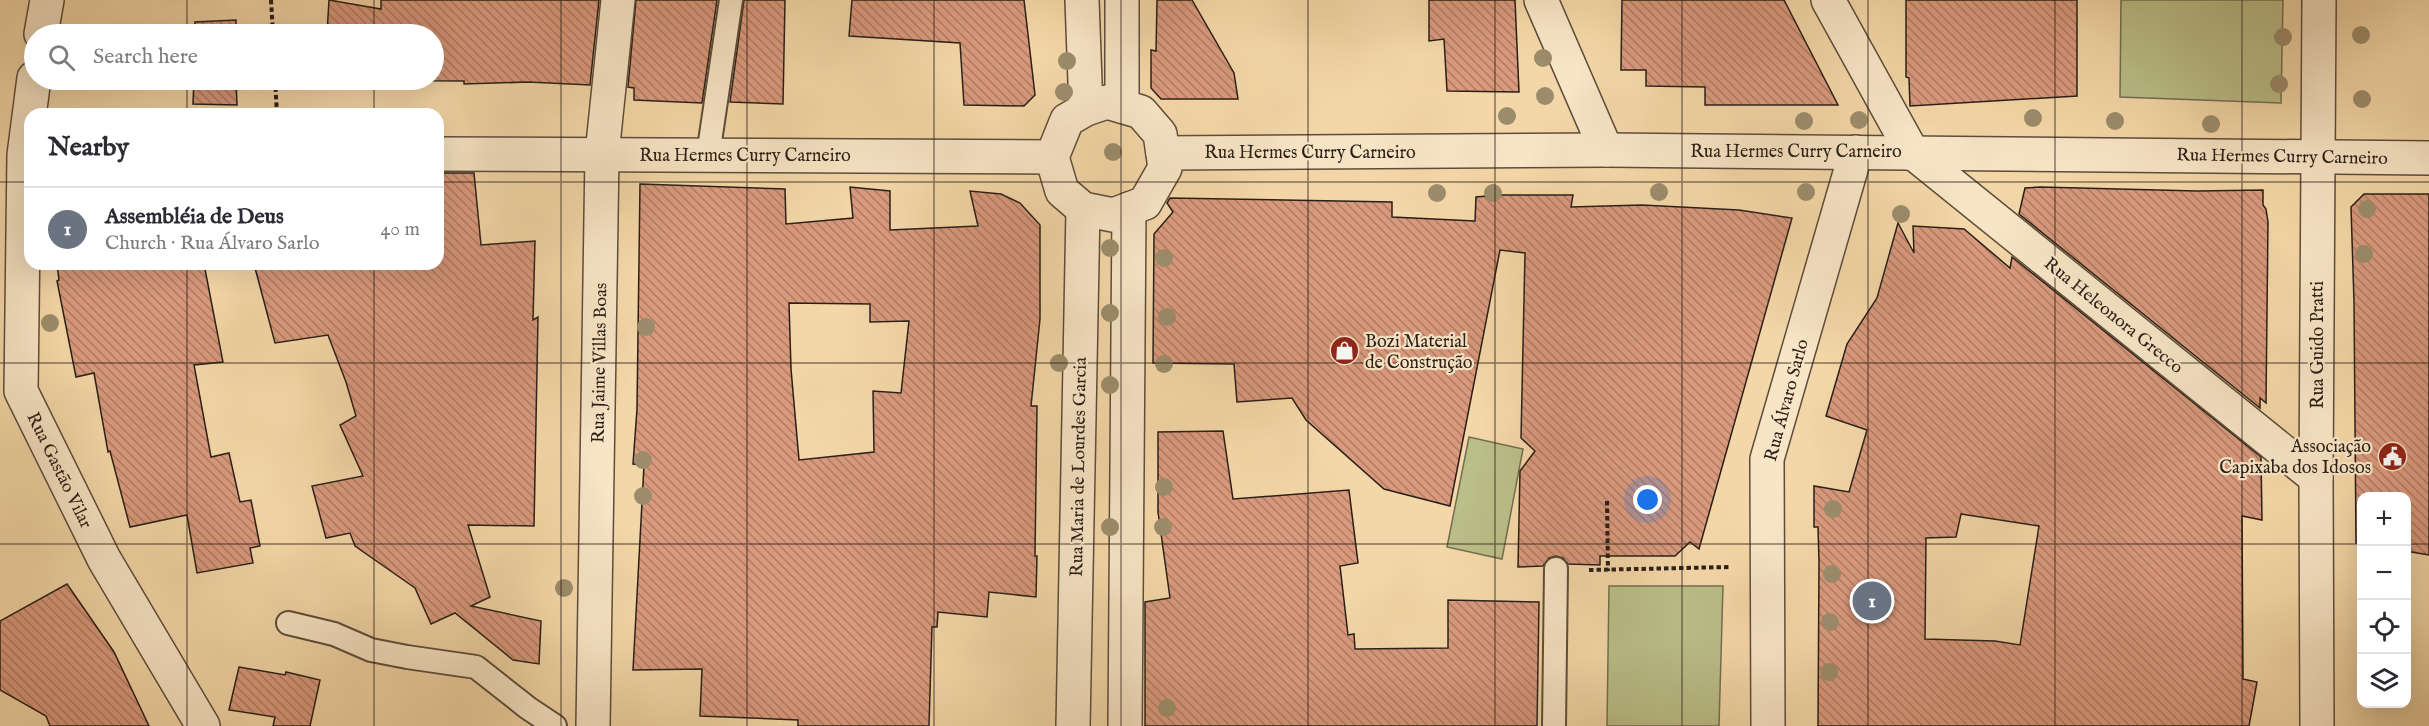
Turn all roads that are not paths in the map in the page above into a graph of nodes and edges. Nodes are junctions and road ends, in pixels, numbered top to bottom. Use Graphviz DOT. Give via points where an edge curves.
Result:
graph roads {
  1 [pos="47,0"];
  2 [pos="618,0"];
  3 [pos="731,0"];
  4 [pos="1082,0"];
  5 [pos="1122,0"];
  6 [pos="1541,0"];
  7 [pos="1828,0"];
  8 [pos="2319,0"];
  9 [pos="43,24"];
  10 [pos="33,90"];
  11 [pos="1122,106"];
  12 [pos="31,108"];
  13 [pos="1086,109"];
  14 [pos="1606,150"];
  15 [pos="1912,152"];
  16 [pos="1163,153"];
  17 [pos="1856,153"];
  18 [pos="444,154"];
  19 [pos="602,154"];
  20 [pos="708,155"];
  21 [pos="2318,156"];
  22 [pos="1052,157"];
  23 [pos="2429,158"];
  24 [pos="1083,208"];
  25 [pos="1129,209"];
  26 [pos="24,270"];
  27 [pos="2316,478"];
  28 [pos="1556,569"];
  29 [pos="288,623"];
  30 [pos="203,726"];
  31 [pos="555,726"];
  32 [pos="593,726"];
  33 [pos="1073,726"];
  34 [pos="1125,726"];
  35 [pos="1554,726"];
  36 [pos="1768,726"];
  37 [pos="2317,726"];
  1 -- 9 [label="street"];
  2 -- 19 [label="street, Rua Jaime Villas Boas"];
  3 -- 20 [label="lane"];
  4 -- 13 [label="street"];
  5 -- 11 [label="street"];
  6 -- 14 [label="street"];
  7 -- 15 [label="street"];
  8 -- 21 [label="street, Rua Guido Pratti"];
  10 -- 12 [label="street, Rua Gastão Vilar"];
  11 -- 13 [label="street" via="1107,102"];
  11 -- 16 [label="street" via="1141,112 1160,134"];
  13 -- 22 [label="street" via="1066,120"];
  14 -- 16 [label="street, Rua Hermes Curry Carneiro"];
  14 -- 17 [label="street, Rua Hermes Curry Carneiro"];
  15 -- 17 [label="street, Rua Hermes Curry Carneiro"];
  15 -- 21 [label="street, Rua Hermes Curry Carneiro"];
  15 -- 27 [label="street, Rua Heleonora Grecco"];
  16 -- 25 [label="street" via="1166,168 1145,202"];
  17 -- 36 [label="street, Rua Álvaro Sarlo" via="1767,459"];
  18 -- 19 [label="street, Rua Hermes Curry Carneiro"];
  19 -- 20 [label="street, Rua Hermes Curry Carneiro"];
  19 -- 32 [label="street, Rua Jaime Villas Boas"];
  20 -- 22 [label="street, Rua Hermes Curry Carneiro"];
  21 -- 23 [label="street, Rua Hermes Curry Carneiro"];
  21 -- 27 [label="street, Rua Guido Pratti"];
  22 -- 24 [label="street" via="1062,191"];
  24 -- 25 [label="street" via="1113,215"];
  24 -- 33 [label="street, Rua Maria de Lourdes Garcia"];
  25 -- 34 [label="street"];
  26 -- 30 [label="street, Rua Gastão Vilar" via="21,391 104,559"];
  27 -- 37 [label="street, Rua Guido Pratti"];
  28 -- 35 [label="lane"];
  29 -- 31 [label="lane" via="334,634 371,650 476,667"];
}
